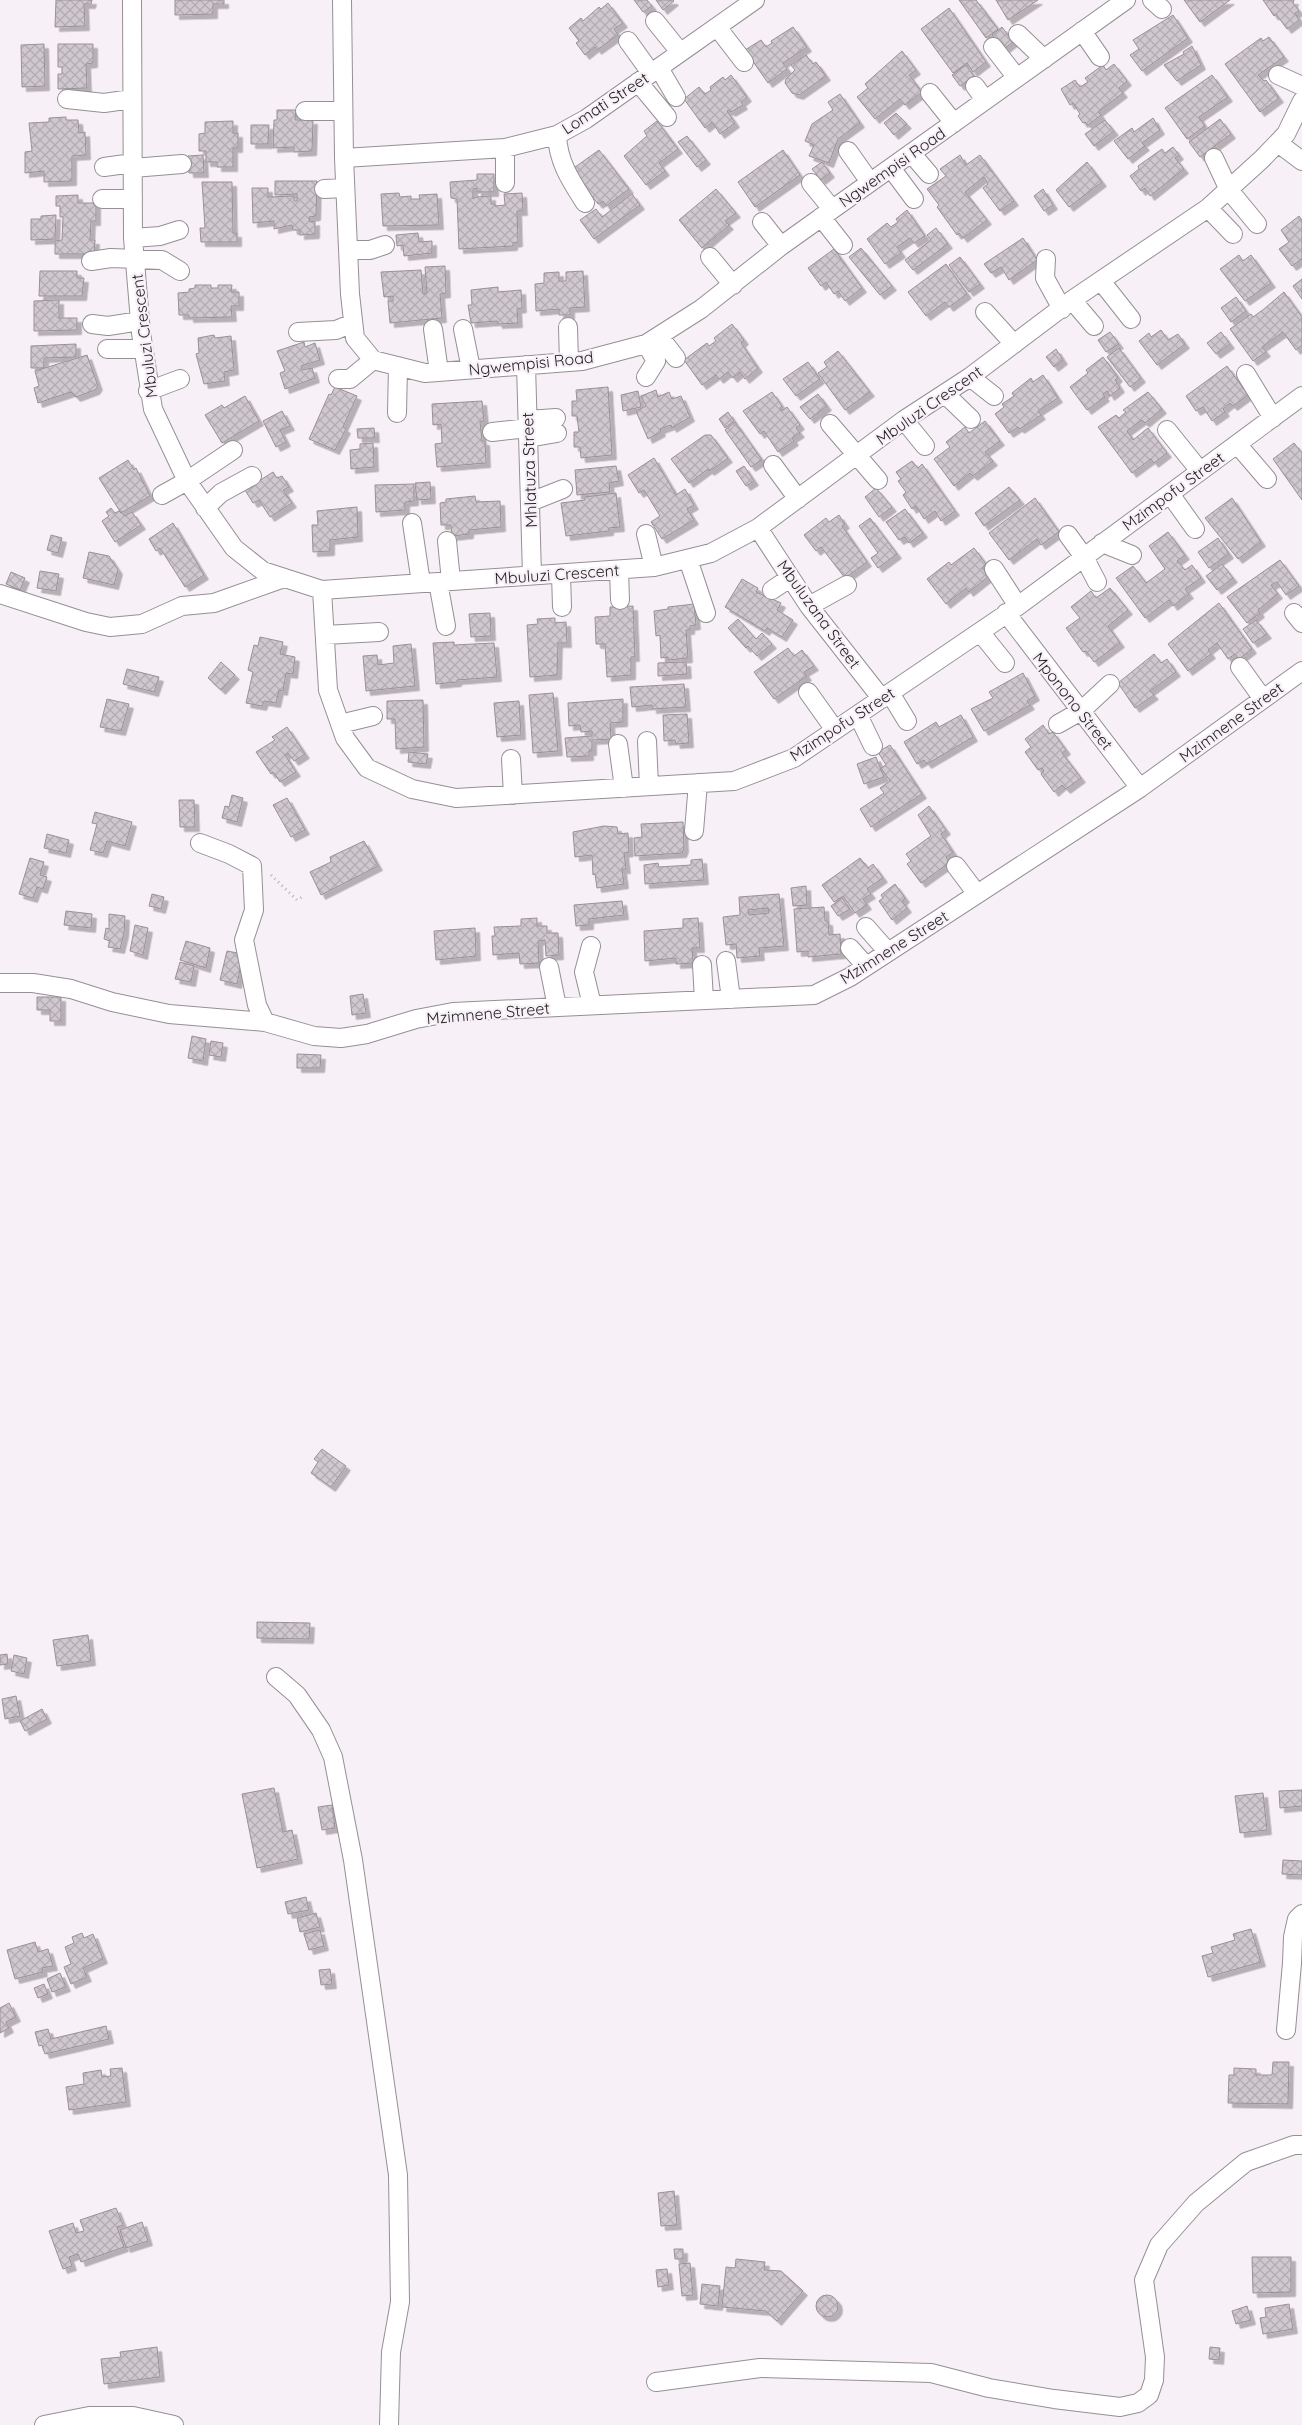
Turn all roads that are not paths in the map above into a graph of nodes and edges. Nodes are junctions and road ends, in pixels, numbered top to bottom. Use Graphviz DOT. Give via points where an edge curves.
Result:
graph roads {
  1 [pos="132,0"];
  2 [pos="342,0"];
  3 [pos="755,0"];
  4 [pos="1126,0"];
  5 [pos="655,21"];
  6 [pos="717,27"];
  7 [pos="1082,31"];
  8 [pos="1018,34"];
  9 [pos="628,41"];
  10 [pos="993,48"];
  11 [pos="680,52"];
  12 [pos="1100,57"];
  13 [pos="1044,59"];
  14 [pos="744,62"];
  15 [pos="649,74"];
  16 [pos="1278,75"];
  17 [pos="1016,78"];
  18 [pos="975,86"];
  19 [pos="1302,86"];
  20 [pos="930,93"];
  21 [pos="676,98"];
  22 [pos="67,99"];
  23 [pos="132,99"];
  24 [pos="986,100"];
  25 [pos="1302,101"];
  26 [pos="305,111"];
  27 [pos="343,112"];
  28 [pos="667,117"];
  29 [pos="954,123"];
  30 [pos="557,135"];
  31 [pos="1278,143"];
  32 [pos="505,148"];
  33 [pos="848,151"];
  34 [pos="911,153"];
  35 [pos="344,158"];
  36 [pos="1214,158"];
  37 [pos="1302,161"];
  38 [pos="182,164"];
  39 [pos="133,166"];
  40 [pos="104,167"];
  41 [pos="891,168"];
  42 [pos="929,174"];
  43 [pos="870,182"];
  44 [pos="506,183"];
  45 [pos="811,183"];
  46 [pos="345,188"];
  47 [pos="324,189"];
  48 [pos="1229,190"];
  49 [pos="102,198"];
  50 [pos="133,199"];
  51 [pos="914,199"];
  52 [pos="585,203"];
  53 [pos="1208,208"];
  54 [pos="826,213"];
  55 [pos="762,222"];
  56 [pos="1256,224"];
  57 [pos="179,230"];
  58 [pos="1233,234"];
  59 [pos="133,238"];
  60 [pos="385,245"];
  61 [pos="843,245"];
  62 [pos="781,246"];
  63 [pos="348,250"];
  64 [pos="710,257"];
  65 [pos="1046,259"];
  66 [pos="135,260"];
  67 [pos="90,261"];
  68 [pos="180,271"];
  69 [pos="1101,281"];
  70 [pos="733,285"];
  71 [pos="1067,304"];
  72 [pos="985,312"];
  73 [pos="1131,319"];
  74 [pos="140,321"];
  75 [pos="353,323"];
  76 [pos="92,324"];
  77 [pos="1094,326"];
  78 [pos="568,327"];
  79 [pos="433,329"];
  80 [pos="463,329"];
  81 [pos="298,332"];
  82 [pos="653,340"];
  83 [pos="1014,344"];
  84 [pos="107,349"];
  85 [pos="143,349"];
  86 [pos="676,358"];
  87 [pos="372,360"];
  88 [pos="569,362"];
  89 [pos="526,365"];
  90 [pos="398,366"];
  91 [pos="471,370"];
  92 [pos="439,372"];
  93 [pos="1246,374"];
  94 [pos="970,377"];
  95 [pos="646,378"];
  96 [pos="180,379"];
  97 [pos="338,379"];
  98 [pos="148,391"];
  99 [pos="945,394"];
  100 [pos="994,396"];
  101 [pos="1302,396"];
  102 [pos="397,413"];
  103 [pos="1273,418"];
  104 [pos="971,419"];
  105 [pos="904,420"];
  106 [pos="830,424"];
  107 [pos="557,425"];
  108 [pos="528,429"];
  109 [pos="1167,430"];
  110 [pos="492,432"];
  111 [pos="1237,444"];
  112 [pos="925,446"];
  113 [pos="233,450"];
  114 [pos="857,456"];
  115 [pos="773,465"];
  116 [pos="1200,471"];
  117 [pos="252,476"];
  118 [pos="1267,479"];
  119 [pos="878,480"];
  120 [pos="187,481"];
  121 [pos="562,490"];
  122 [pos="1170,494"];
  123 [pos="162,495"];
  124 [pos="798,499"];
  125 [pos="530,502"];
  126 [pos="205,508"];
  127 [pos="412,523"];
  128 [pos="758,528"];
  129 [pos="1195,529"];
  130 [pos="646,534"];
  131 [pos="1068,535"];
  132 [pos="447,541"];
  133 [pos="1102,544"];
  134 [pos="1132,555"];
  135 [pos="1084,557"];
  136 [pos="688,558"];
  137 [pos="654,568"];
  138 [pos="994,569"];
  139 [pos="619,570"];
  140 [pos="561,574"];
  141 [pos="532,576"];
  142 [pos="284,578"];
  143 [pos="790,578"];
  144 [pos="437,582"];
  145 [pos="1097,582"];
  146 [pos="847,584"];
  147 [pos="322,590"];
  148 [pos="772,590"];
  149 [pos="0,594"];
  150 [pos="620,600"];
  151 [pos="809,606"];
  152 [pos="562,607"];
  153 [pos="1012,610"];
  154 [pos="706,613"];
  155 [pos="446,626"];
  156 [pos="379,632"];
  157 [pos="980,632"];
  158 [pos="324,635"];
  159 [pos="1005,664"];
  160 [pos="1240,667"];
  161 [pos="1302,670"];
  162 [pos="1110,684"];
  163 [pos="808,692"];
  164 [pos="886,696"];
  165 [pos="1263,699"];
  166 [pos="1081,711"];
  167 [pos="858,715"];
  168 [pos="372,716"];
  169 [pos="907,721"];
  170 [pos="340,724"];
  171 [pos="1058,724"];
  172 [pos="835,730"];
  173 [pos="647,741"];
  174 [pos="618,744"];
  175 [pos="873,746"];
  176 [pos="511,759"];
  177 [pos="698,783"];
  178 [pos="649,786"];
  179 [pos="624,788"];
  180 [pos="1140,788"];
  181 [pos="513,795"];
  182 [pos="694,831"];
  183 [pos="200,843"];
  184 [pos="956,866"];
  185 [pos="977,894"];
  186 [pos="866,927"];
  187 [pos="591,946"];
  188 [pos="850,948"];
  189 [pos="888,952"];
  190 [pos="726,961"];
  191 [pos="702,965"];
  192 [pos="549,966"];
  193 [pos="866,966"];
  194 [pos="0,983"];
  195 [pos="731,999"];
  196 [pos="704,1000"];
  197 [pos="592,1005"];
  198 [pos="557,1007"];
  199 [pos="265,1022"];
  200 [pos="276,1677"];
  201 [pos="1302,1914"];
  202 [pos="1286,2030"];
  203 [pos="1302,2145"];
  204 [pos="656,2382"];
  205 [pos="44,2425"];
  206 [pos="174,2425"];
  207 [pos="389,2425"];
  1 -- 23 [label="street, Mbuluzi Crescent"];
  2 -- 27 [label="street"];
  3 -- 6 [label="street, Lomati Street"];
  4 -- 7 [label="street, Ngwempisi Road"];
  5 -- 11 [label="street"];
  6 -- 11 [label="street, Lomati Street"];
  6 -- 14 [label="street"];
  7 -- 12 [label="street"];
  7 -- 13 [label="street, Ngwempisi Road"];
  8 -- 13 [label="street"];
  9 -- 15 [label="street"];
  10 -- 17 [label="street"];
  11 -- 15 [label="street, Lomati Street"];
  13 -- 17 [label="street, Ngwempisi Road"];
  15 -- 21 [label="street"];
  15 -- 28 [label="street"];
  15 -- 30 [label="street, Lomati Street" via="586,119"];
  16 -- 19 [label="street"];
  17 -- 24 [label="street, Ngwempisi Road"];
  18 -- 24 [label="street"];
  20 -- 29 [label="street"];
  22 -- 23 [label="street" via="104,103"];
  23 -- 39 [label="street, Mbuluzi Crescent"];
  24 -- 29 [label="street, Ngwempisi Road"];
  25 -- 31 [label="street, Mbuluzi Crescent"];
  26 -- 27 [label="street"];
  27 -- 35 [label="street"];
  29 -- 34 [label="street, Ngwempisi Road"];
  30 -- 32 [label="street, Lomati Street"];
  30 -- 52 [label="street" via="557,151"];
  31 -- 37 [label="street"];
  31 -- 48 [label="street, Mbuluzi Crescent"];
  32 -- 35 [label="street, Lomati Street"];
  32 -- 44 [label="street"];
  33 -- 43 [label="street"];
  34 -- 41 [label="street, Ngwempisi Road"];
  34 -- 42 [label="street"];
  35 -- 46 [label="street"];
  36 -- 48 [label="street"];
  38 -- 39 [label="street"];
  39 -- 40 [label="street"];
  39 -- 50 [label="street, Mbuluzi Crescent"];
  41 -- 43 [label="street, Ngwempisi Road"];
  41 -- 51 [label="street"];
  43 -- 54 [label="street, Ngwempisi Road"];
  45 -- 54 [label="street"];
  46 -- 47 [label="street"];
  46 -- 63 [label="street"];
  48 -- 53 [label="street, Mbuluzi Crescent"];
  48 -- 56 [label="street"];
  49 -- 50 [label="street"];
  50 -- 59 [label="street, Mbuluzi Crescent"];
  53 -- 58 [label="street"];
  53 -- 69 [label="street, Mbuluzi Crescent"];
  54 -- 61 [label="street"];
  54 -- 62 [label="street, Ngwempisi Road"];
  55 -- 62 [label="street"];
  57 -- 59 [label="street" via="160,236"];
  59 -- 66 [label="street, Mbuluzi Crescent"];
  60 -- 63 [label="street" via="370,250"];
  62 -- 70 [label="street, Ngwempisi Road"];
  63 -- 75 [label="street"];
  64 -- 70 [label="street"];
  65 -- 71 [label="street" via="1045,278"];
  66 -- 67 [label="street" via="111,258"];
  66 -- 68 [label="street" via="162,260"];
  66 -- 74 [label="street, Mbuluzi Crescent"];
  69 -- 71 [label="street, Mbuluzi Crescent"];
  69 -- 73 [label="street"];
  70 -- 82 [label="street, Ngwempisi Road"];
  71 -- 77 [label="street"];
  71 -- 83 [label="street, Mbuluzi Crescent"];
  72 -- 83 [label="street"];
  74 -- 76 [label="street" via="108,326"];
  74 -- 85 [label="street, Mbuluzi Crescent"];
  75 -- 81 [label="street" via="336,330"];
  75 -- 87 [label="street" via="355,338"];
  78 -- 88 [label="street"];
  79 -- 92 [label="street"];
  80 -- 91 [label="street"];
  82 -- 86 [label="street"];
  82 -- 88 [label="street, Ngwempisi Road"];
  82 -- 95 [label="street" via="656,361"];
  83 -- 94 [label="street, Mbuluzi Crescent"];
  84 -- 85 [label="street"];
  85 -- 98 [label="street, Mbuluzi Crescent"];
  87 -- 90 [label="street, Ngwempisi Road"];
  87 -- 97 [label="street" via="350,379"];
  88 -- 89 [label="street, Ngwempisi Road"];
  89 -- 91 [label="street, Ngwempisi Road"];
  89 -- 108 [label="street, Mhlatuza Street"];
  90 -- 92 [label="street, Ngwempisi Road" via="425,373"];
  90 -- 102 [label="street"];
  91 -- 92 [label="street, Ngwempisi Road"];
  93 -- 103 [label="street"];
  94 -- 99 [label="street, Mbuluzi Crescent"];
  94 -- 100 [label="street"];
  96 -- 98 [label="street"];
  98 -- 120 [label="street, Mbuluzi Crescent" via="153,409"];
  99 -- 104 [label="street"];
  99 -- 105 [label="street, Mbuluzi Crescent"];
  101 -- 103 [label="street, Mzimpofu Street"];
  103 -- 111 [label="street, Mzimpofu Street"];
  105 -- 112 [label="street"];
  105 -- 114 [label="street, Mbuluzi Crescent"];
  106 -- 114 [label="street"];
  107 -- 108 [label="street"];
  108 -- 110 [label="street"];
  108 -- 125 [label="street, Mhlatuza Street"];
  109 -- 116 [label="street"];
  111 -- 116 [label="street, Mzimpofu Street"];
  111 -- 118 [label="street"];
  113 -- 120 [label="street"];
  114 -- 119 [label="street"];
  114 -- 124 [label="street, Mbuluzi Crescent"];
  115 -- 124 [label="street"];
  116 -- 122 [label="street, Mzimpofu Street"];
  117 -- 126 [label="street" via="222,493"];
  120 -- 123 [label="street"];
  120 -- 126 [label="street, Mbuluzi Crescent"];
  121 -- 125 [label="street"];
  122 -- 129 [label="street"];
  122 -- 133 [label="street, Mzimpofu Street"];
  124 -- 128 [label="street, Mbuluzi Crescent"];
  125 -- 141 [label="street, Mhlatuza Street"];
  126 -- 142 [label="street, Mbuluzi Crescent" via="234,548 263,571"];
  127 -- 144 [label="street"];
  128 -- 136 [label="street, Mbuluzi Crescent" via="710,553"];
  128 -- 143 [label="street, Mbuluzana Street"];
  130 -- 137 [label="street"];
  131 -- 135 [label="street"];
  132 -- 144 [label="street"];
  133 -- 134 [label="street"];
  133 -- 135 [label="street, Mzimpofu Street"];
  135 -- 145 [label="street"];
  135 -- 153 [label="street, Mzimpofu Street"];
  136 -- 137 [label="street, Mbuluzi Crescent"];
  136 -- 154 [label="street"];
  137 -- 139 [label="street, Mbuluzi Crescent"];
  138 -- 153 [label="street, Mponono Street"];
  139 -- 140 [label="street, Mbuluzi Crescent"];
  139 -- 150 [label="street"];
  140 -- 141 [label="street, Mbuluzi Crescent"];
  140 -- 152 [label="street"];
  141 -- 144 [label="street, Mbuluzi Crescent"];
  142 -- 147 [label="street, Mbuluzi Crescent"];
  142 -- 149 [label="street" via="214,603 182,606 142,624 110,627"];
  143 -- 148 [label="street"];
  143 -- 151 [label="street, Mbuluzana Street"];
  144 -- 147 [label="street, Mbuluzi Crescent"];
  144 -- 155 [label="street"];
  146 -- 151 [label="street"];
  147 -- 158 [label="street, Mzimpofu Street"];
  151 -- 164 [label="street, Mbuluzana Street"];
  153 -- 157 [label="street, Mzimpofu Street"];
  153 -- 166 [label="street, Mponono Street"];
  156 -- 158 [label="street"];
  157 -- 159 [label="street"];
  157 -- 164 [label="street, Mzimpofu Street"];
  158 -- 170 [label="street, Mzimpofu Street" via="328,690"];
  160 -- 165 [label="street"];
  161 -- 165 [label="street, Mzimnene Street"];
  162 -- 166 [label="street"];
  163 -- 172 [label="street"];
  164 -- 167 [label="street, Mzimpofu Street"];
  164 -- 169 [label="street, Mbuluzana Street"];
  165 -- 180 [label="street, Mzimnene Street"];
  166 -- 171 [label="street"];
  166 -- 180 [label="street, Mponono Street"];
  167 -- 172 [label="street, Mzimpofu Street"];
  167 -- 175 [label="street"];
  168 -- 170 [label="street"];
  170 -- 181 [label="street, Mzimpofu Street" via="345,738 367,768 412,789 456,798"];
  172 -- 177 [label="street, Mzimpofu Street" via="794,758 734,781"];
  173 -- 178 [label="street"];
  174 -- 179 [label="street"];
  176 -- 181 [label="street"];
  177 -- 178 [label="street, Mzimpofu Street"];
  177 -- 182 [label="street"];
  178 -- 179 [label="street, Mzimpofu Street"];
  179 -- 181 [label="street, Mzimpofu Street"];
  180 -- 185 [label="street, Mzimnene Street"];
  183 -- 199 [label="street" via="252,866 254,910 244,940 258,1005"];
  184 -- 185 [label="street"];
  185 -- 189 [label="street, Mzimnene Street"];
  186 -- 189 [label="street"];
  187 -- 197 [label="street" via="584,972"];
  188 -- 193 [label="street"];
  189 -- 193 [label="street, Mzimnene Street"];
  190 -- 195 [label="street"];
  191 -- 196 [label="street"];
  192 -- 198 [label="street"];
  193 -- 195 [label="street, Mzimnene Street" via="814,995"];
  194 -- 199 [label="street, Mzimnene Street" via="32,983 71,989 112,1002 170,1014"];
  195 -- 196 [label="street, Mzimnene Street"];
  196 -- 197 [label="street, Mzimnene Street"];
  197 -- 198 [label="street, Mzimnene Street"];
  198 -- 199 [label="street, Mzimnene Street" via="453,1012 341,1038 314,1036"];
  200 -- 207 [label="street" via="297,1696 321,1730 333,1757 353,1860 398,2175 400,2302 391,2352"];
  201 -- 202 [label="street" via="1297,1919 1293,1937"];
  203 -- 204 [label="street" via="1246,2162 1196,2203 1159,2245 1144,2280 1155,2357 1154,2380 1149,2396 1138,2403 1120,2406 1054,2400 931,2373 760,2368"];
  205 -- 206 [label="street" via="89,2416 133,2416"];
}
